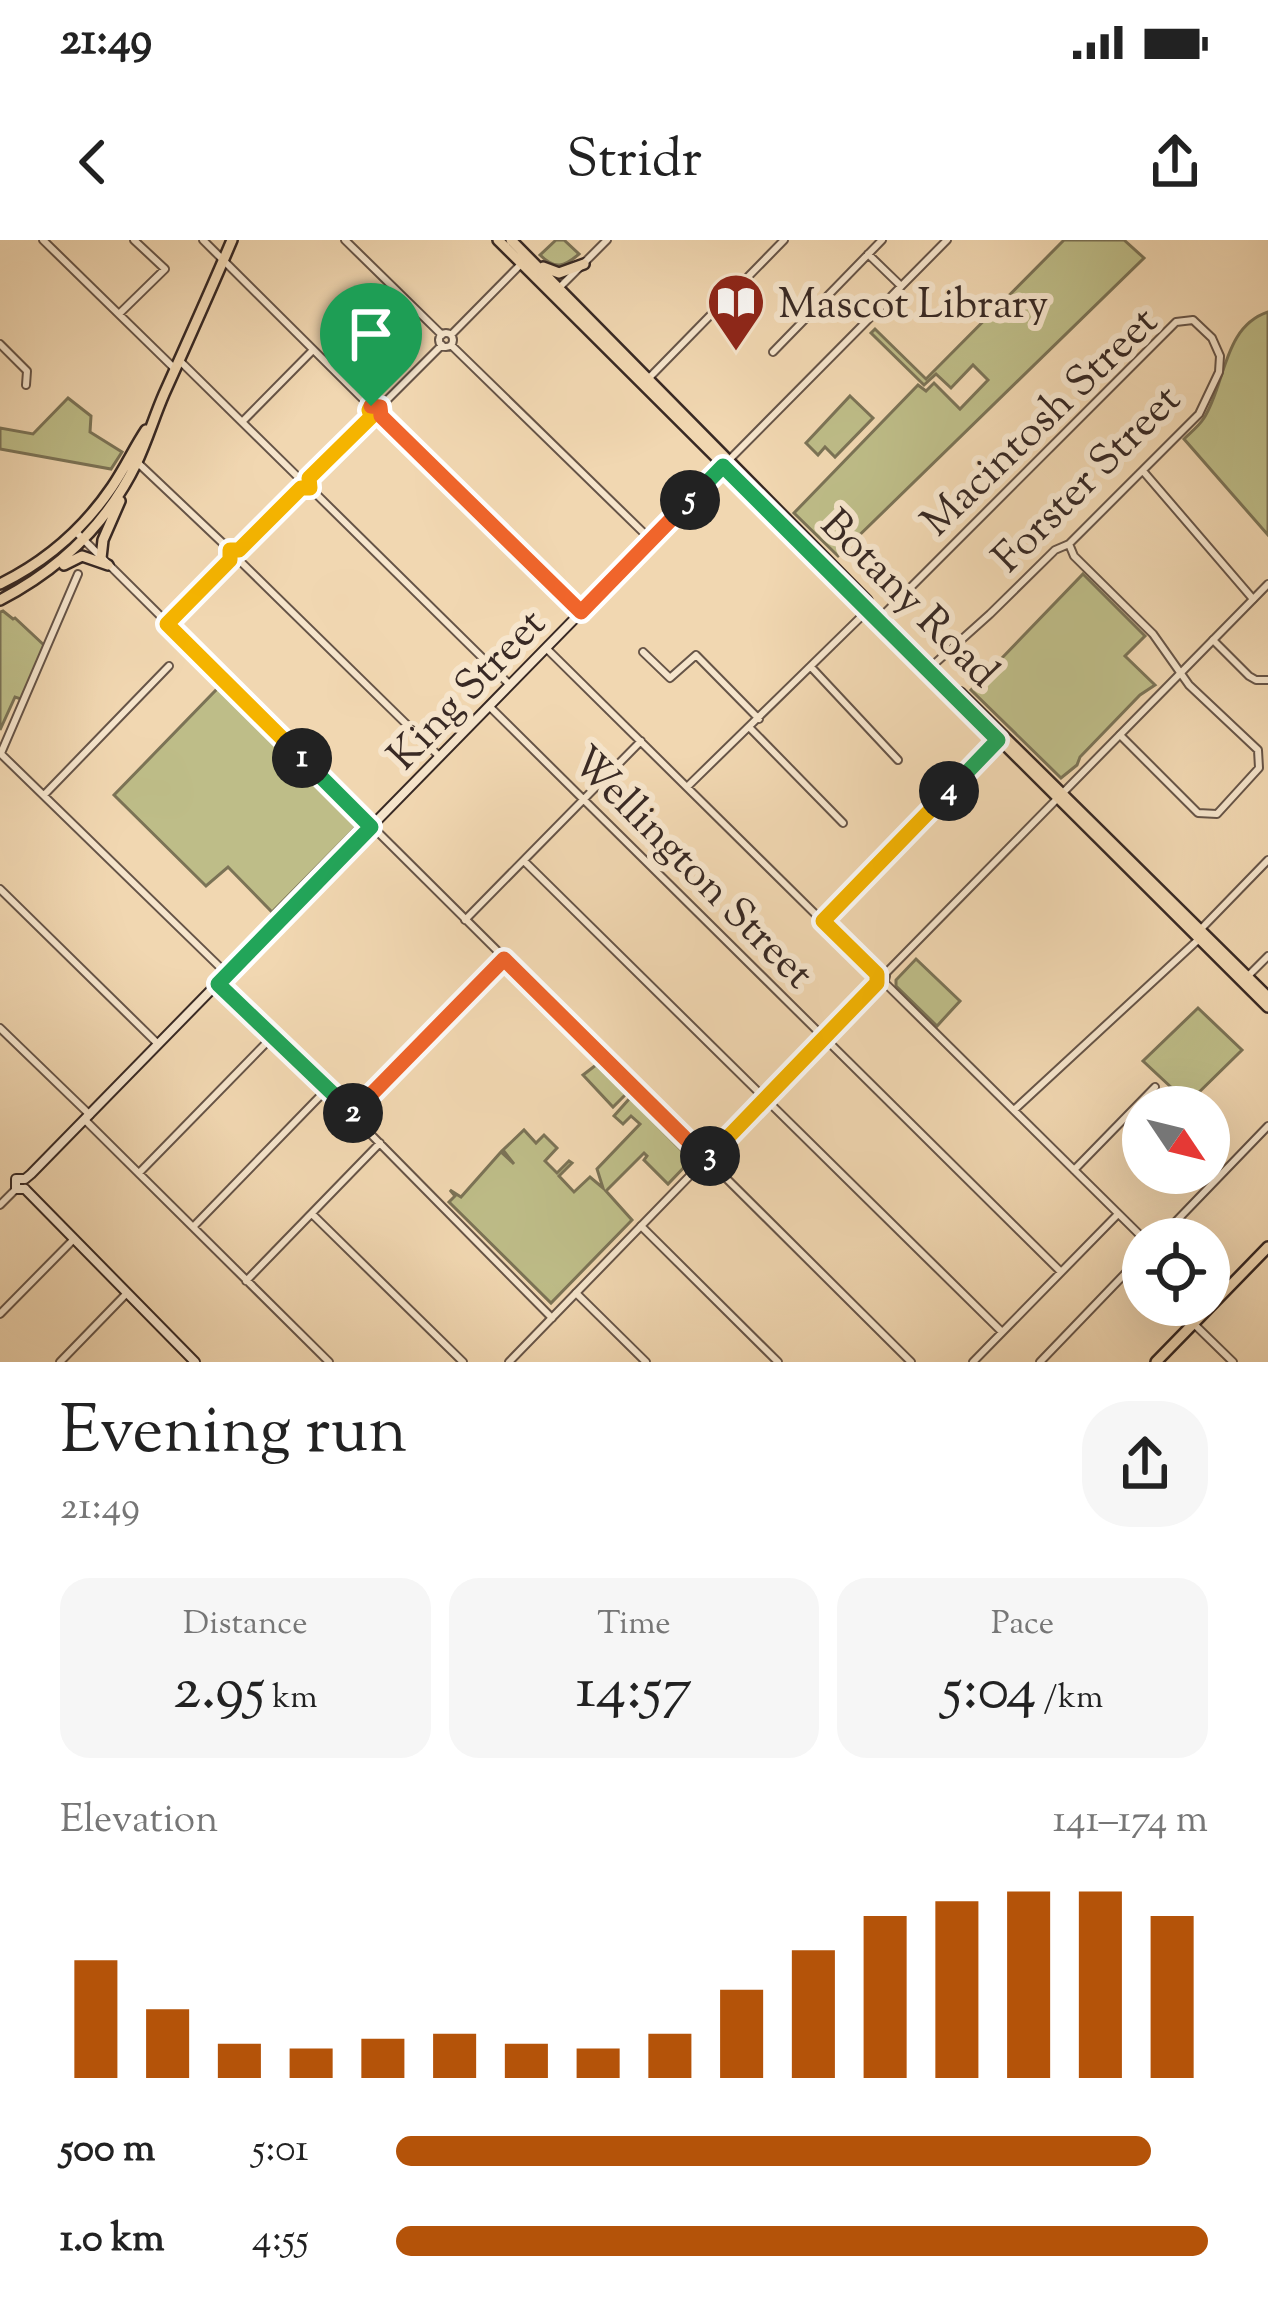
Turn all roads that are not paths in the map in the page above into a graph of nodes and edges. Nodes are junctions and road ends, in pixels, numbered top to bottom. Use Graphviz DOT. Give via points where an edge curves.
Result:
graph roads {
  1 [pos="43,240"];
  2 [pos="134,240"];
  3 [pos="230,240"];
  4 [pos="345,240"];
  5 [pos="498,240"];
  6 [pos="511,240"];
  7 [pos="608,240"];
  8 [pos="784,240"];
  9 [pos="882,240"];
  10 [pos="947,240"];
  11 [pos="204,241"];
  12 [pos="868,254"];
  13 [pos="224,260"];
  14 [pos="525,260"];
  15 [pos="584,264"];
  16 [pos="901,286"];
  17 [pos="556,291"];
  18 [pos="119,314"];
  19 [pos="1185,319"];
  20 [pos="445,338"];
  21 [pos="0,344"];
  22 [pos="313,350"];
  23 [pos="773,352"];
  24 [pos="177,365"];
  25 [pos="650,378"];
  26 [pos="26,386"];
  27 [pos="377,410"];
  28 [pos="152,421"];
  29 [pos="242,422"];
  30 [pos="137,462"];
  31 [pos="726,464"];
  32 [pos="1143,471"];
  33 [pos="305,483"];
  34 [pos="125,485"];
  35 [pos="75,531"];
  36 [pos="651,540"];
  37 [pos="83,541"];
  38 [pos="1069,544"];
  39 [pos="235,555"];
  40 [pos="105,561"];
  41 [pos="78,574"];
  42 [pos="42,577"];
  43 [pos="0,584"];
  44 [pos="1268,584"];
  45 [pos="1253,599"];
  46 [pos="0,600"];
  47 [pos="868,610"];
  48 [pos="581,612"];
  49 [pos="882,616"];
  50 [pos="167,624"];
  51 [pos="1213,640"];
  52 [pos="546,648"];
  53 [pos="643,652"];
  54 [pos="169,666"];
  55 [pos="932,666"];
  56 [pos="811,667"];
  57 [pos="1180,673"];
  58 [pos="1268,680"];
  59 [pos="510,685"];
  60 [pos="489,706"];
  61 [pos="759,719"];
  62 [pos="750,728"];
  63 [pos="1120,735"];
  64 [pos="998,740"];
  65 [pos="641,741"];
  66 [pos="0,755"];
  67 [pos="440,757"];
  68 [pos="898,760"];
  69 [pos="687,787"];
  70 [pos="1060,795"];
  71 [pos="44,796"];
  72 [pos="584,800"];
  73 [pos="843,823"];
  74 [pos="371,827"];
  75 [pos="1268,860"];
  76 [pos="524,861"];
  77 [pos="0,889"];
  78 [pos="465,920"];
  79 [pos="823,921"];
  80 [pos="1199,934"];
  81 [pos="1268,956"];
  82 [pos="504,959"];
  83 [pos="227,974"];
  84 [pos="1247,977"];
  85 [pos="881,979"];
  86 [pos="218,984"];
  87 [pos="1268,997"];
  88 [pos="1268,1007"];
  89 [pos="0,1028"];
  90 [pos="272,1037"];
  91 [pos="825,1038"];
  92 [pos="158,1044"];
  93 [pos="326,1090"];
  94 [pos="765,1099"];
  95 [pos="1014,1110"];
  96 [pos="352,1115"];
  97 [pos="87,1117"];
  98 [pos="1122,1121"];
  99 [pos="1268,1126"];
  100 [pos="380,1143"];
  101 [pos="707,1160"];
  102 [pos="1075,1169"];
  103 [pos="139,1173"];
  104 [pos="22,1185"];
  105 [pos="0,1205"];
  106 [pos="312,1214"];
  107 [pos="1118,1214"];
  108 [pos="1122,1218"];
  109 [pos="1179,1218"];
  110 [pos="641,1226"];
  111 [pos="193,1227"];
  112 [pos="74,1240"];
  113 [pos="1268,1247"];
  114 [pos="1061,1272"];
  115 [pos="1122,1278"];
  116 [pos="246,1281"];
  117 [pos="1230,1284"];
  118 [pos="128,1293"];
  119 [pos="576,1293"];
  120 [pos="0,1314"];
  121 [pos="552,1318"];
  122 [pos="1192,1326"];
  123 [pos="1196,1326"];
  124 [pos="1002,1332"];
  125 [pos="187,1354"];
  126 [pos="520,1358"];
  127 [pos="60,1362"];
  128 [pos="179,1362"];
  129 [pos="195,1362"];
  130 [pos="329,1362"];
  131 [pos="463,1362"];
  132 [pos="509,1362"];
  133 [pos="646,1362"];
  134 [pos="778,1362"];
  135 [pos="910,1362"];
  136 [pos="973,1362"];
  137 [pos="1040,1362"];
  138 [pos="1156,1362"];
  139 [pos="1232,1362"];
  1 -- 18 [label="street"];
  2 -- 18 [label="street" via="165,269"];
  3 -- 11 [label="street"];
  3 -- 13 [label="main road"];
  4 -- 20 [label="street"];
  5 -- 14 [label="main road, Botany Road"];
  6 -- 14 [label="main road, Botany Road"];
  7 -- 15 [label="street"];
  8 -- 25 [label="street"];
  9 -- 12 [label="street"];
  10 -- 16 [label="street, King Street"];
  11 -- 13 [label="street"];
  12 -- 16 [label="street"];
  12 -- 23 [label="street"];
  13 -- 22 [label="street"];
  13 -- 24 [label="main road"];
  14 -- 15 [label="main road" via="554,272"];
  14 -- 17 [label="main road, Botany Road"];
  14 -- 20 [label="street"];
  15 -- 17 [label="street"];
  16 -- 31 [label="street, King Street"];
  17 -- 25 [label="main road, Botany Road"];
  17 -- 31 [label="main road, Botany Road"];
  18 -- 24 [label="street"];
  19 -- 32 [label="street, Forster Street" via="1212,338 1220,372 1199,414"];
  19 -- 49 [label="street, Macintosh Street"];
  20 -- 27 [label="street"];
  20 -- 36 [label="street"];
  21 -- 26 [label="street" via="27,371"];
  22 -- 27 [label="street"];
  22 -- 29 [label="street"];
  24 -- 28 [label="main road"];
  24 -- 29 [label="street"];
  25 -- 31 [label="main road, Botany Road"];
  27 -- 33 [label="street"];
  27 -- 48 [label="street"];
  28 -- 30 [label="main road"];
  28 -- 35 [label="main road"];
  29 -- 33 [label="street"];
  30 -- 34 [label="main road"];
  30 -- 39 [label="street"];
  31 -- 36 [label="main road, King Street"];
  31 -- 47 [label="main road, Botany Road"];
  31 -- 49 [label="main road, Botany Road"];
  32 -- 38 [label="street, Forster Street"];
  32 -- 45 [label="street"];
  33 -- 39 [label="street"];
  33 -- 59 [label="street"];
  34 -- 37 [label="main road"];
  34 -- 40 [label="main road" via="103,540"];
  35 -- 37 [label="street"];
  35 -- 43 [label="main road"];
  36 -- 48 [label="main road, King Street"];
  37 -- 40 [label="street"];
  37 -- 42 [label="main road"];
  38 -- 55 [label="street, Forster Street"];
  38 -- 57 [label="street"];
  39 -- 50 [label="street"];
  39 -- 67 [label="street"];
  40 -- 42 [label="main road" via="82,556"];
  40 -- 50 [label="street"];
  41 -- 66 [label="street"];
  42 -- 46 [label="main road"];
  44 -- 45 [label="street"];
  45 -- 51 [label="street"];
  47 -- 56 [label="street"];
  47 -- 64 [label="main road, Botany Road"];
  48 -- 52 [label="main road, King Street"];
  49 -- 55 [label="main road, Botany Road"];
  50 -- 74 [label="street"];
  51 -- 57 [label="street"];
  51 -- 58 [label="street" via="1249,676"];
  52 -- 59 [label="main road, King Street"];
  52 -- 65 [label="street"];
  53 -- 61 [label="street" via="670,678 696,655"];
  54 -- 71 [label="street"];
  55 -- 70 [label="main road, Botany Road"];
  56 -- 61 [label="street"];
  56 -- 68 [label="street"];
  57 -- 63 [label="street"];
  57 -- 63 [label="street" via="1258,750 1259,768 1217,814 1198,812"];
  59 -- 60 [label="main road, King Street"];
  60 -- 67 [label="main road, King Street"];
  60 -- 72 [label="street, Wellington Street"];
  61 -- 62 [label="street"];
  62 -- 69 [label="street"];
  62 -- 73 [label="street"];
  63 -- 70 [label="street"];
  64 -- 70 [label="main road, Botany Road"];
  64 -- 79 [label="street"];
  65 -- 69 [label="street"];
  65 -- 72 [label="street"];
  66 -- 71 [label="street"];
  67 -- 74 [label="main road, King Street"];
  69 -- 79 [label="street"];
  70 -- 80 [label="main road, Botany Road"];
  70 -- 85 [label="street"];
  71 -- 83 [label="street"];
  72 -- 76 [label="street"];
  72 -- 91 [label="street, Wellington Street"];
  74 -- 78 [label="street"];
  74 -- 83 [label="main road, King Street"];
  75 -- 80 [label="street"];
  76 -- 78 [label="street"];
  76 -- 94 [label="street"];
  77 -- 92 [label="street"];
  78 -- 82 [label="street"];
  79 -- 85 [label="street"];
  80 -- 84 [label="main road, Botany Road"];
  80 -- 88 [label="main road, Botany Road"];
  80 -- 95 [label="street"];
  81 -- 84 [label="street"];
  82 -- 96 [label="street"];
  82 -- 101 [label="street"];
  83 -- 86 [label="main road, King Street"];
  84 -- 87 [label="main road, Botany Road"];
  85 -- 91 [label="street"];
  85 -- 95 [label="street"];
  86 -- 90 [label="street"];
  86 -- 92 [label="main road, King Street"];
  89 -- 97 [label="street"];
  90 -- 93 [label="street"];
  90 -- 103 [label="street"];
  91 -- 94 [label="street"];
  91 -- 114 [label="street, Wellington Street"];
  92 -- 97 [label="main road, King Street"];
  93 -- 96 [label="street"];
  93 -- 111 [label="street"];
  94 -- 101 [label="street"];
  94 -- 124 [label="street"];
  95 -- 102 [label="street"];
  96 -- 100 [label="street"];
  97 -- 103 [label="street"];
  97 -- 104 [label="main road, King Street"];
  98 -- 102 [label="street"];
  99 -- 109 [label="street"];
  100 -- 106 [label="street"];
  100 -- 121 [label="street"];
  101 -- 110 [label="street"];
  101 -- 135 [label="street"];
  102 -- 107 [label="street"];
  103 -- 111 [label="street"];
  104 -- 105 [label="street, King Street"];
  104 -- 112 [label="main road"];
  106 -- 116 [label="street"];
  106 -- 131 [label="street"];
  107 -- 108 [label="street"];
  107 -- 114 [label="street"];
  110 -- 119 [label="street"];
  110 -- 134 [label="street"];
  111 -- 116 [label="street"];
  112 -- 118 [label="main road"];
  112 -- 120 [label="street"];
  113 -- 117 [label="main road"];
  114 -- 124 [label="street"];
  115 -- 137 [label="street"];
  116 -- 130 [label="street"];
  118 -- 125 [label="main road"];
  118 -- 127 [label="street"];
  119 -- 121 [label="street"];
  119 -- 133 [label="street"];
  121 -- 126 [label="street"];
  122 -- 138 [label="main road"];
  123 -- 139 [label="street"];
  124 -- 136 [label="street"];
  125 -- 128 [label="street"];
  125 -- 129 [label="main road"];
  126 -- 132 [label="street"];
}
